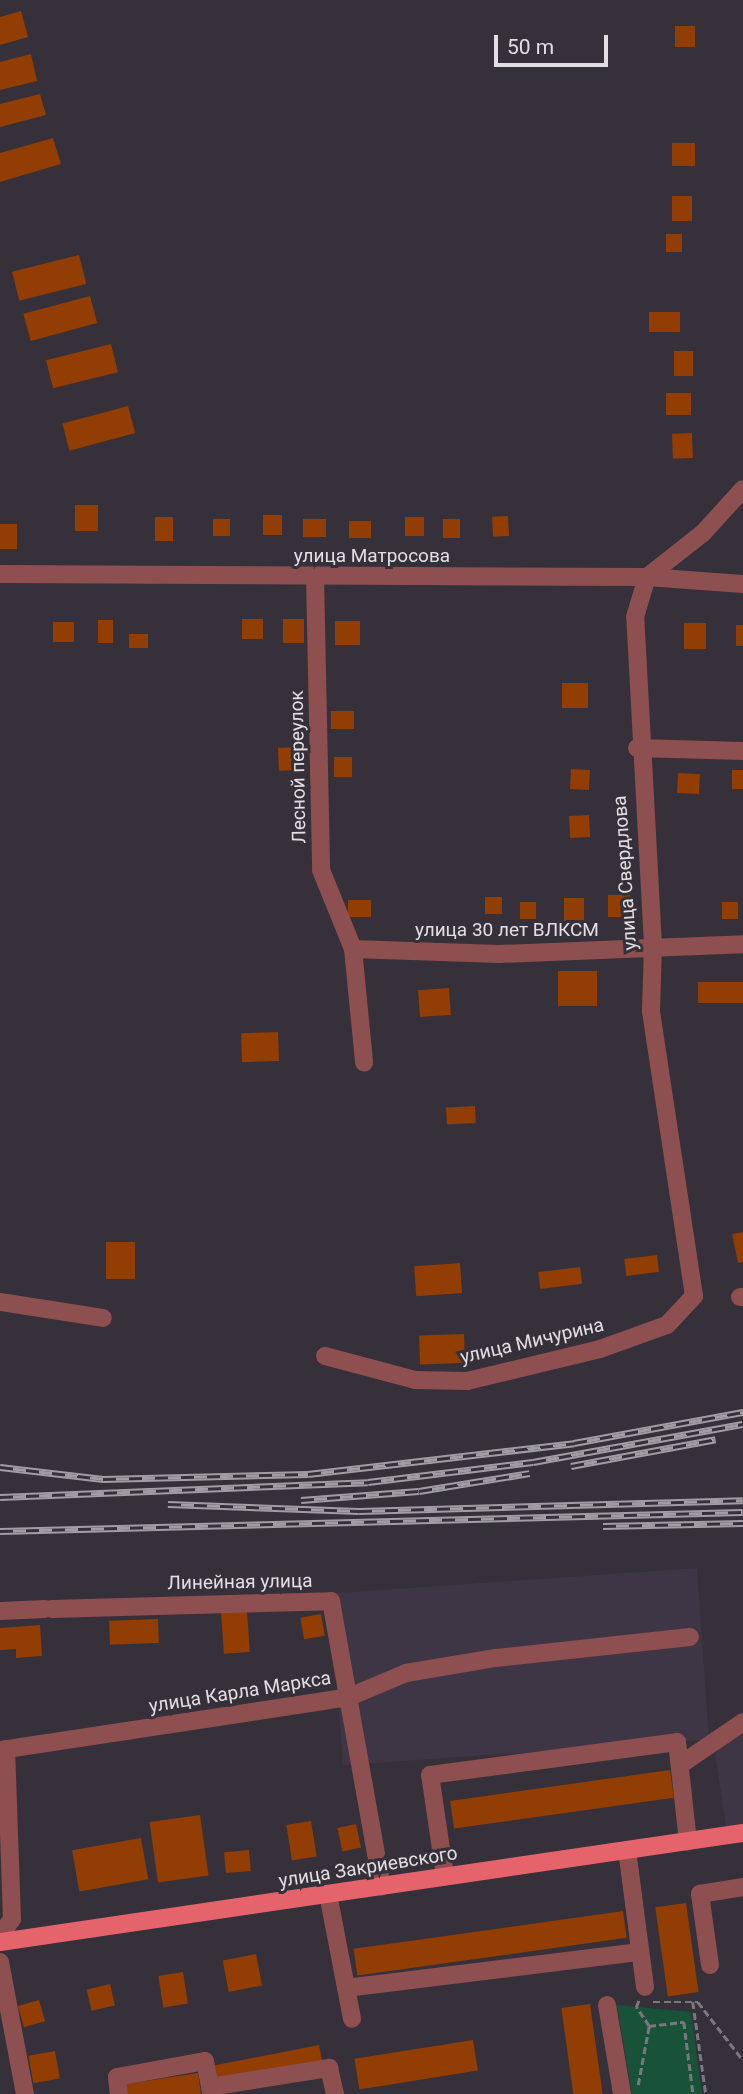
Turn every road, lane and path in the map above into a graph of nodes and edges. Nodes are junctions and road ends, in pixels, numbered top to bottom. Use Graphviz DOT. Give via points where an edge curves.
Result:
graph roads {
  1 [pos="743,489"];
  2 [pos="0,573"];
  3 [pos="314,577"];
  4 [pos="647,577"];
  5 [pos="743,584"];
  6 [pos="637,748"];
  7 [pos="743,751"];
  8 [pos="743,944"];
  9 [pos="653,945"];
  10 [pos="354,949"];
  11 [pos="364,1062"];
  12 [pos="694,1296"];
  13 [pos="0,1302"];
  14 [pos="103,1318"];
  15 [pos="325,1356"];
  16 [pos="0,1611"];
  17 [pos="690,1637"];
  18 [pos="349,1697"];
  19 [pos="743,1722"];
  20 [pos="3,1749"];
  21 [pos="680,1765"];
  22 [pos="743,1833"];
  23 [pos="688,1841"];
  24 [pos="628,1850"];
  25 [pos="445,1876"];
  26 [pos="382,1885"];
  27 [pos="743,1887"];
  28 [pos="328,1894"];
  29 [pos="0,1936"];
  30 [pos="0,1942"];
  31 [pos="640,1952"];
  32 [pos="0,1962"];
  33 [pos="710,1965"];
  34 [pos="645,1987"];
  35 [pos="346,1988"];
  36 [pos="693,2002"];
  37 [pos="607,2005"];
  38 [pos="636,2007"];
  39 [pos="352,2020"];
  40 [pos="649,2026"];
  41 [pos="743,2060"];
  42 [pos="210,2091"];
  43 [pos="693,2092"];
  44 [pos="25,2094"];
  45 [pos="119,2094"];
  46 [pos="335,2094"];
  47 [pos="622,2094"];
  48 [pos="639,2094"];
  49 [pos="706,2094"];
  1 -- 4 [label="street" via="704,533"];
  2 -- 3 [label="street, улица Матросова"];
  3 -- 4 [label="street, улица Матросова"];
  3 -- 10 [label="street, Лесной переулок" via="321,870"];
  4 -- 5 [label="street, улица Матросова"];
  4 -- 6 [label="street, улица Свердлова" via="635,617"];
  6 -- 7 [label="street"];
  6 -- 9 [label="street, улица Свердлова"];
  8 -- 9 [label="street, улица 30 лет ВЛКСМ"];
  9 -- 10 [label="street, улица 30 лет ВЛКСМ" via="565,953"];
  9 -- 12 [label="street, улица Свердлова" via="651,1011"];
  10 -- 11 [label="street, Лесной переулок"];
  12 -- 15 [label="street, улица Мичурина" via="667,1325 600,1349 467,1381 415,1380"];
  13 -- 14 [label="street"];
  16 -- 18 [label="street, Линейная улица" via="331,1601"];
  17 -- 18 [label="street, улица Карла Маркса" via="419,1671"];
  18 -- 20 [label="street, улица Карла Маркса"];
  18 -- 26 [label="street"];
  19 -- 21 [label="street"];
  20 -- 29 [label="street" via="12,1919"];
  21 -- 23 [label="street"];
  21 -- 25 [label="street" via="677,1742 430,1775"];
  22 -- 23 [label="main road, улица Закриевского"];
  23 -- 24 [label="main road, улица Закриевского"];
  24 -- 25 [label="main road, улица Закриевского"];
  24 -- 31 [label="street"];
  25 -- 26 [label="main road, улица Закриевского"];
  26 -- 28 [label="main road, улица Закриевского"];
  27 -- 33 [label="street" via="700,1894"];
  28 -- 30 [label="main road, улица Закриевского"];
  28 -- 35 [label="street"];
  31 -- 34 [label="street"];
  31 -- 35 [label="street"];
  32 -- 44 [label="street"];
  34 -- 36 [label="path" via="653,2003"];
  35 -- 39 [label="street"];
  36 -- 41 [label="path"];
  36 -- 49 [label="path"];
  37 -- 47 [label="street"];
  38 -- 40 [label="path"];
  40 -- 43 [label="path" via="684,2022"];
  40 -- 48 [label="path"];
  42 -- 45 [label="street" via="205,2061 117,2077"];
  42 -- 46 [label="street" via="329,2068"];
}
